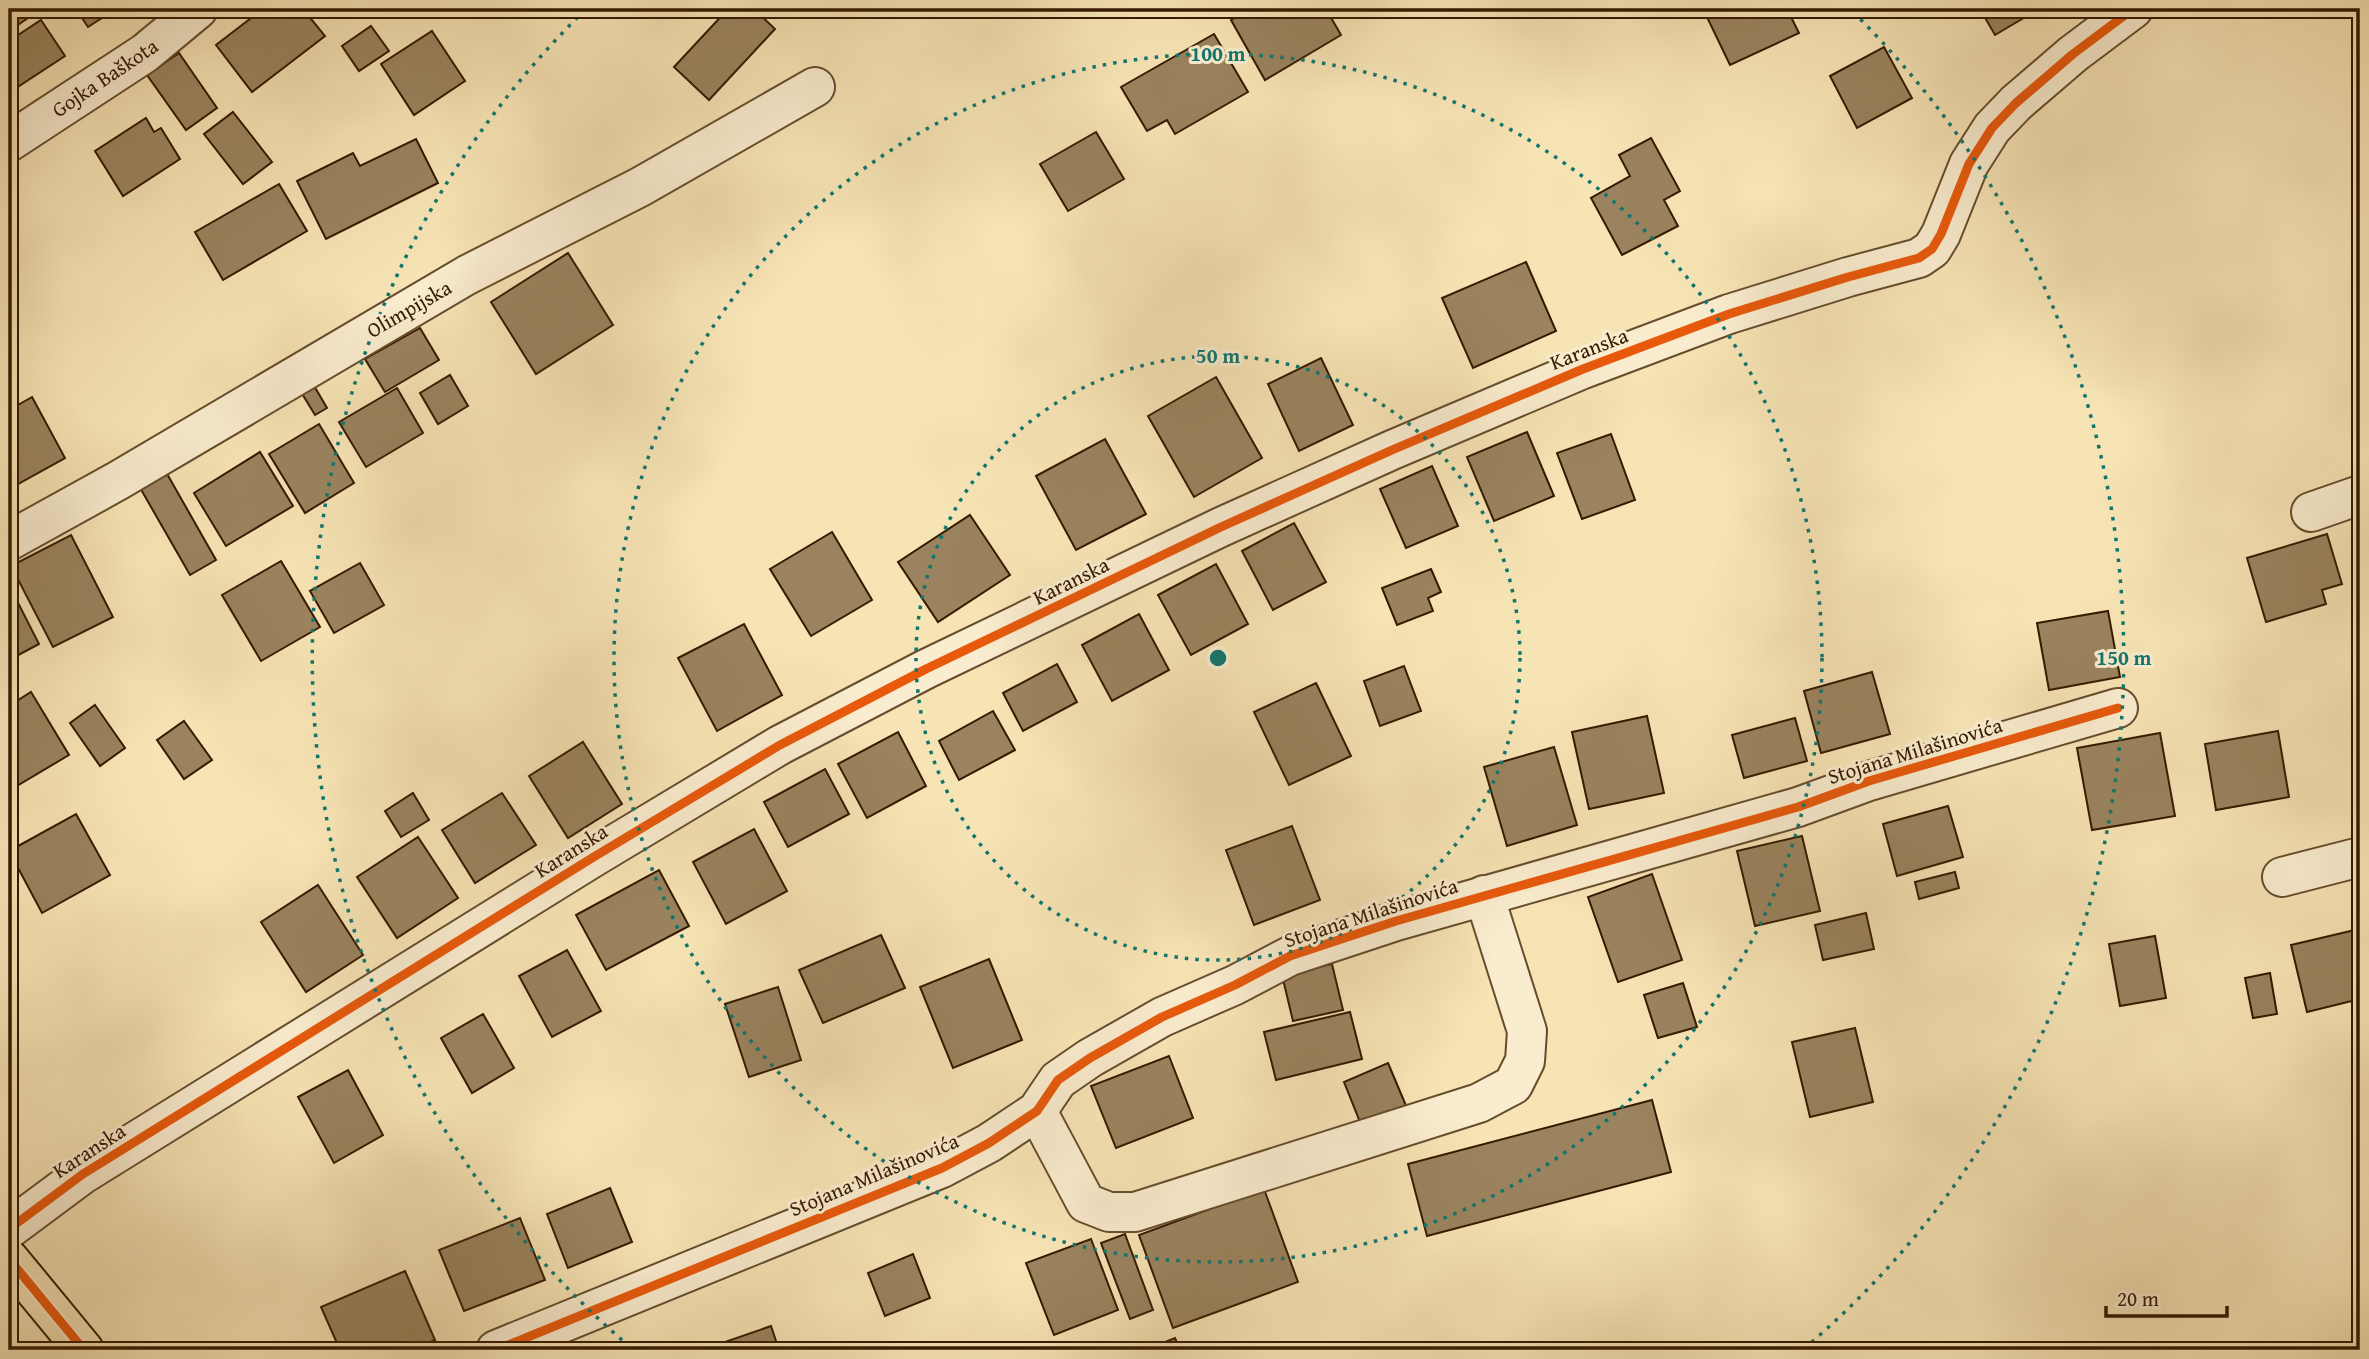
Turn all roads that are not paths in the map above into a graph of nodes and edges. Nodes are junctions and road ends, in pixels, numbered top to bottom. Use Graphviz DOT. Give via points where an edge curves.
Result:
graph roads {
  1 [pos="198,9"];
  2 [pos="2133,9"];
  3 [pos="815,88"];
  4 [pos="9,142"];
  5 [pos="2360,495"];
  6 [pos="2311,512"];
  7 [pos="9,541"];
  8 [pos="2118,708"];
  9 [pos="2360,857"];
  10 [pos="2282,877"];
  11 [pos="1484,895"];
  12 [pos="1037,1111"];
  13 [pos="9,1229"];
  14 [pos="9,1259"];
  15 [pos="84,1350"];
  16 [pos="496,1350"];
  1 -- 4 [label="street, Gojka Baškota" via="145,53"];
  2 -- 13 [label="street, Karanska" via="2054,70 1992,128 1969,164 1941,234 1932,249 1919,258 1729,314 1583,369 1221,527 926,669 780,745 592,858 83,1174"];
  3 -- 7 [label="street, Olimpijska" via="640,187 467,275"];
  5 -- 6 [label="street"];
  8 -- 11 [label="street, Stojana Milašinovića" via="1759,818"];
  9 -- 10 [label="street"];
  11 -- 12 [label="street, Stojana Milašinovića" via="1290,956 1162,1017 1058,1080"];
  11 -- 12 [label="street" via="1527,1031 1525,1061 1513,1085 1479,1103 1135,1212 1109,1212 1086,1203"];
  12 -- 16 [label="street, Stojana Milašinovića" via="942,1168"];
  14 -- 15 [label="main road"];
}
